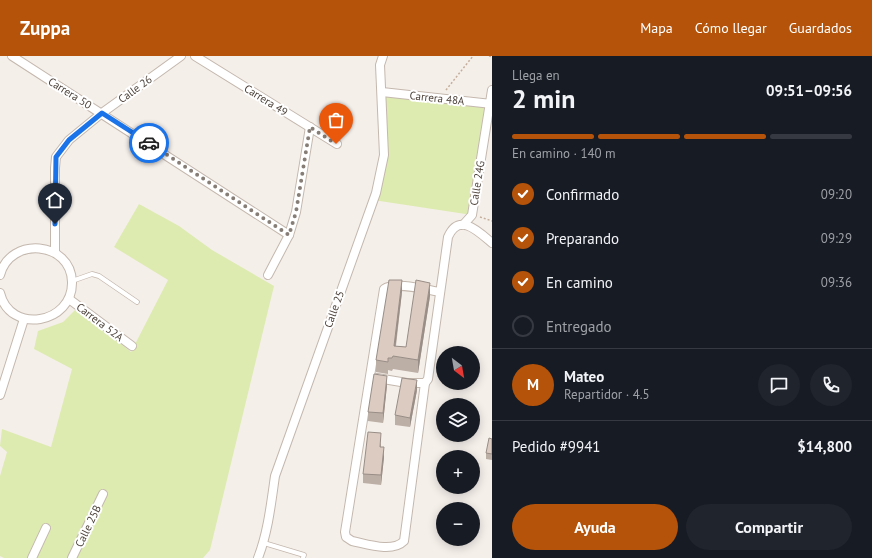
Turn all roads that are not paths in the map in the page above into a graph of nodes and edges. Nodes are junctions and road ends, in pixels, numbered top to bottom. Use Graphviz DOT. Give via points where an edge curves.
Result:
graph roads {
  1 [pos="12,56"];
  2 [pos="181,56"];
  3 [pos="195,56"];
  4 [pos="383,56"];
  5 [pos="492,90"];
  6 [pos="382,92"];
  7 [pos="491,104"];
  8 [pos="102,113"];
  9 [pos="310,127"];
  10 [pos="336,144"];
  11 [pos="463,225"];
  12 [pos="289,235"];
  13 [pos="492,243"];
  14 [pos="55,252"];
  15 [pos="0,275"];
  16 [pos="268,276"];
  17 [pos="72,281"];
  18 [pos="440,292"];
  19 [pos="0,293"];
  20 [pos="70,299"];
  21 [pos="137,302"];
  22 [pos="24,319"];
  23 [pos="132,346"];
  24 [pos="370,377"];
  25 [pos="425,383"];
  26 [pos="0,395"];
  27 [pos="104,494"];
  28 [pos="46,528"];
  29 [pos="264,543"];
  30 [pos="32,558"];
  31 [pos="72,558"];
  32 [pos="258,558"];
  33 [pos="303,558"];
  1 -- 8 [label="street, Carrera 50"];
  2 -- 8 [label="street, Calle 26"];
  3 -- 9 [label="street, Carrera 49"];
  4 -- 6 [label="street, Calle 25" via="380,65"];
  5 -- 7 [label="street, Calle 24G"];
  6 -- 7 [label="street, Carrera 48A"];
  6 -- 29 [label="street, Calle 25" via="384,155 376,193 274,476"];
  7 -- 11 [label="street, Calle 24G" via="472,215"];
  8 -- 12 [label="street, Carrera 50"];
  8 -- 14 [label="street, Calle 26" via="69,140 56,157"];
  9 -- 10 [label="street, Carrera 49"];
  9 -- 12 [label="street" via="296,212"];
  11 -- 13 [label="street" via="472,227"];
  11 -- 18 [label="street, Calle 24G" via="452,228 448,237"];
  12 -- 16 [label="street"];
  14 -- 15 [label="street" via="39,247 23,249 9,258"];
  14 -- 17 [label="street" via="67,264"];
  17 -- 20 [label="street"];
  17 -- 21 [label="lane" via="92,274 99,276"];
  18 -- 24 [label="street" via="398,286 388,286 384,289"];
  18 -- 25 [label="street" via="428,379"];
  19 -- 22 [label="street" via="10,310"];
  20 -- 22 [label="street" via="51,318 33,321"];
  20 -- 23 [label="street, Carrera 52A"];
  22 -- 26 [label="street"];
  24 -- 25 [label="street"];
  24 -- 25 [label="street" via="345,532 346,537 352,541 392,548 398,547 404,541"];
  27 -- 31 [label="street, Calle 25B"];
  28 -- 30 [label="street"];
  29 -- 32 [label="street, Calle 25"];
  29 -- 33 [label="lane" via="304,555"];
}
